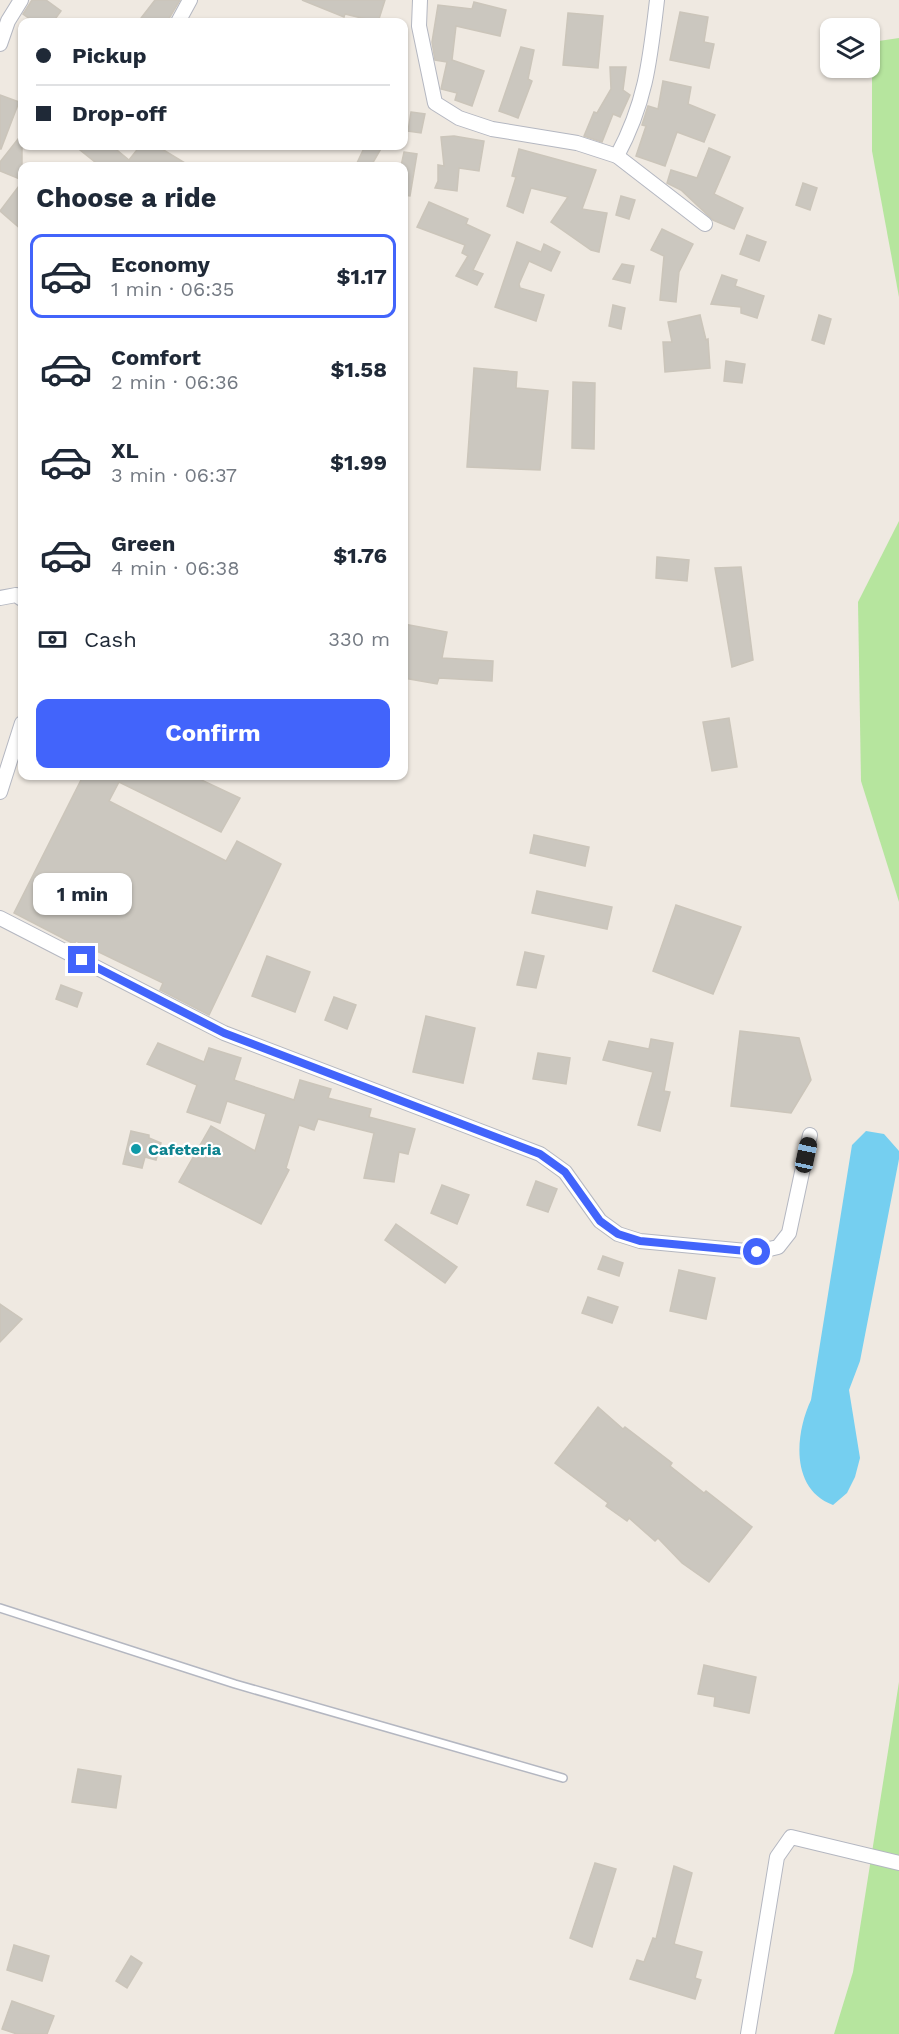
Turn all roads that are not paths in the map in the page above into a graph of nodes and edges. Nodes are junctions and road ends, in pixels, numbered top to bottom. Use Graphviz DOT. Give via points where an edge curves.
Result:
graph roads {
  1 [pos="21,0"];
  2 [pos="190,0"];
  3 [pos="420,0"];
  4 [pos="657,0"];
  5 [pos="180,18"];
  6 [pos="0,44"];
  7 [pos="617,156"];
  8 [pos="705,224"];
  9 [pos="18,596"];
  10 [pos="0,598"];
  11 [pos="18,736"];
  12 [pos="2,786"];
  13 [pos="0,918"];
  14 [pos="810,1135"];
  15 [pos="0,1608"];
  16 [pos="563,1778"];
  17 [pos="899,1863"];
  18 [pos="748,2034"];
  1 -- 6 [label="street"];
  2 -- 5 [label="street"];
  3 -- 7 [label="street" via="419,26 435,104 459,118 492,129 577,143"];
  4 -- 7 [label="street" via="647,83 630,133"];
  7 -- 8 [label="street"];
  9 -- 10 [label="street"];
  11 -- 12 [label="street"];
  13 -- 14 [label="street" via="224,1033 540,1154 565,1172 600,1221 618,1234 640,1241 757,1252 778,1247 789,1233"];
  15 -- 16 [label="lane" via="235,1684"];
  17 -- 18 [label="street" via="791,1837 777,1857"];
}
